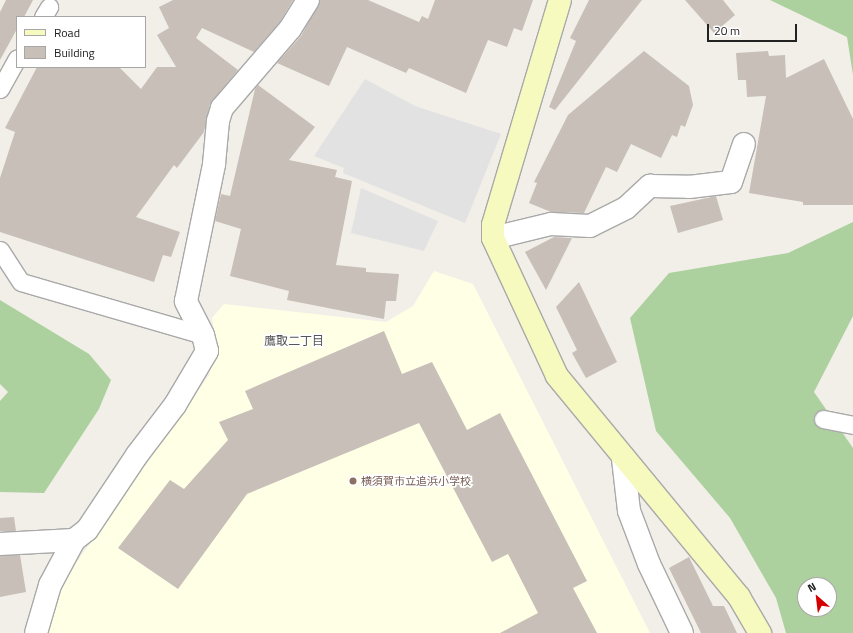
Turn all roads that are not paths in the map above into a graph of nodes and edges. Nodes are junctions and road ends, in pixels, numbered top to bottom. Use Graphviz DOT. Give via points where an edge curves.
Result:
graph roads {
  1 [pos="308,0"];
  2 [pos="560,0"];
  3 [pos="16,60"];
  4 [pos="0,89"];
  5 [pos="744,144"];
  6 [pos="493,238"];
  7 [pos="0,250"];
  8 [pos="203,335"];
  9 [pos="823,419"];
  10 [pos="853,425"];
  11 [pos="623,459"];
  12 [pos="74,540"];
  13 [pos="0,544"];
  14 [pos="36,633"];
  15 [pos="682,633"];
  16 [pos="760,633"];
  1 -- 8 [label="street" via="290,29 222,108 218,121 214,164 186,301"];
  2 -- 6 [label="street" via="493,225"];
  3 -- 4 [label="lane"];
  5 -- 6 [label="street" via="731,182 689,187 650,186 626,208 590,226 552,224"];
  6 -- 11 [label="street" via="557,376"];
  7 -- 8 [label="lane" via="21,282"];
  8 -- 12 [label="street" via="207,351 175,405 137,455 87,530"];
  9 -- 10 [label="lane"];
  11 -- 15 [label="street" via="629,511 649,564"];
  11 -- 16 [label="street" via="739,597"];
  12 -- 13 [label="street"];
  12 -- 14 [label="street" via="50,585"];
}
